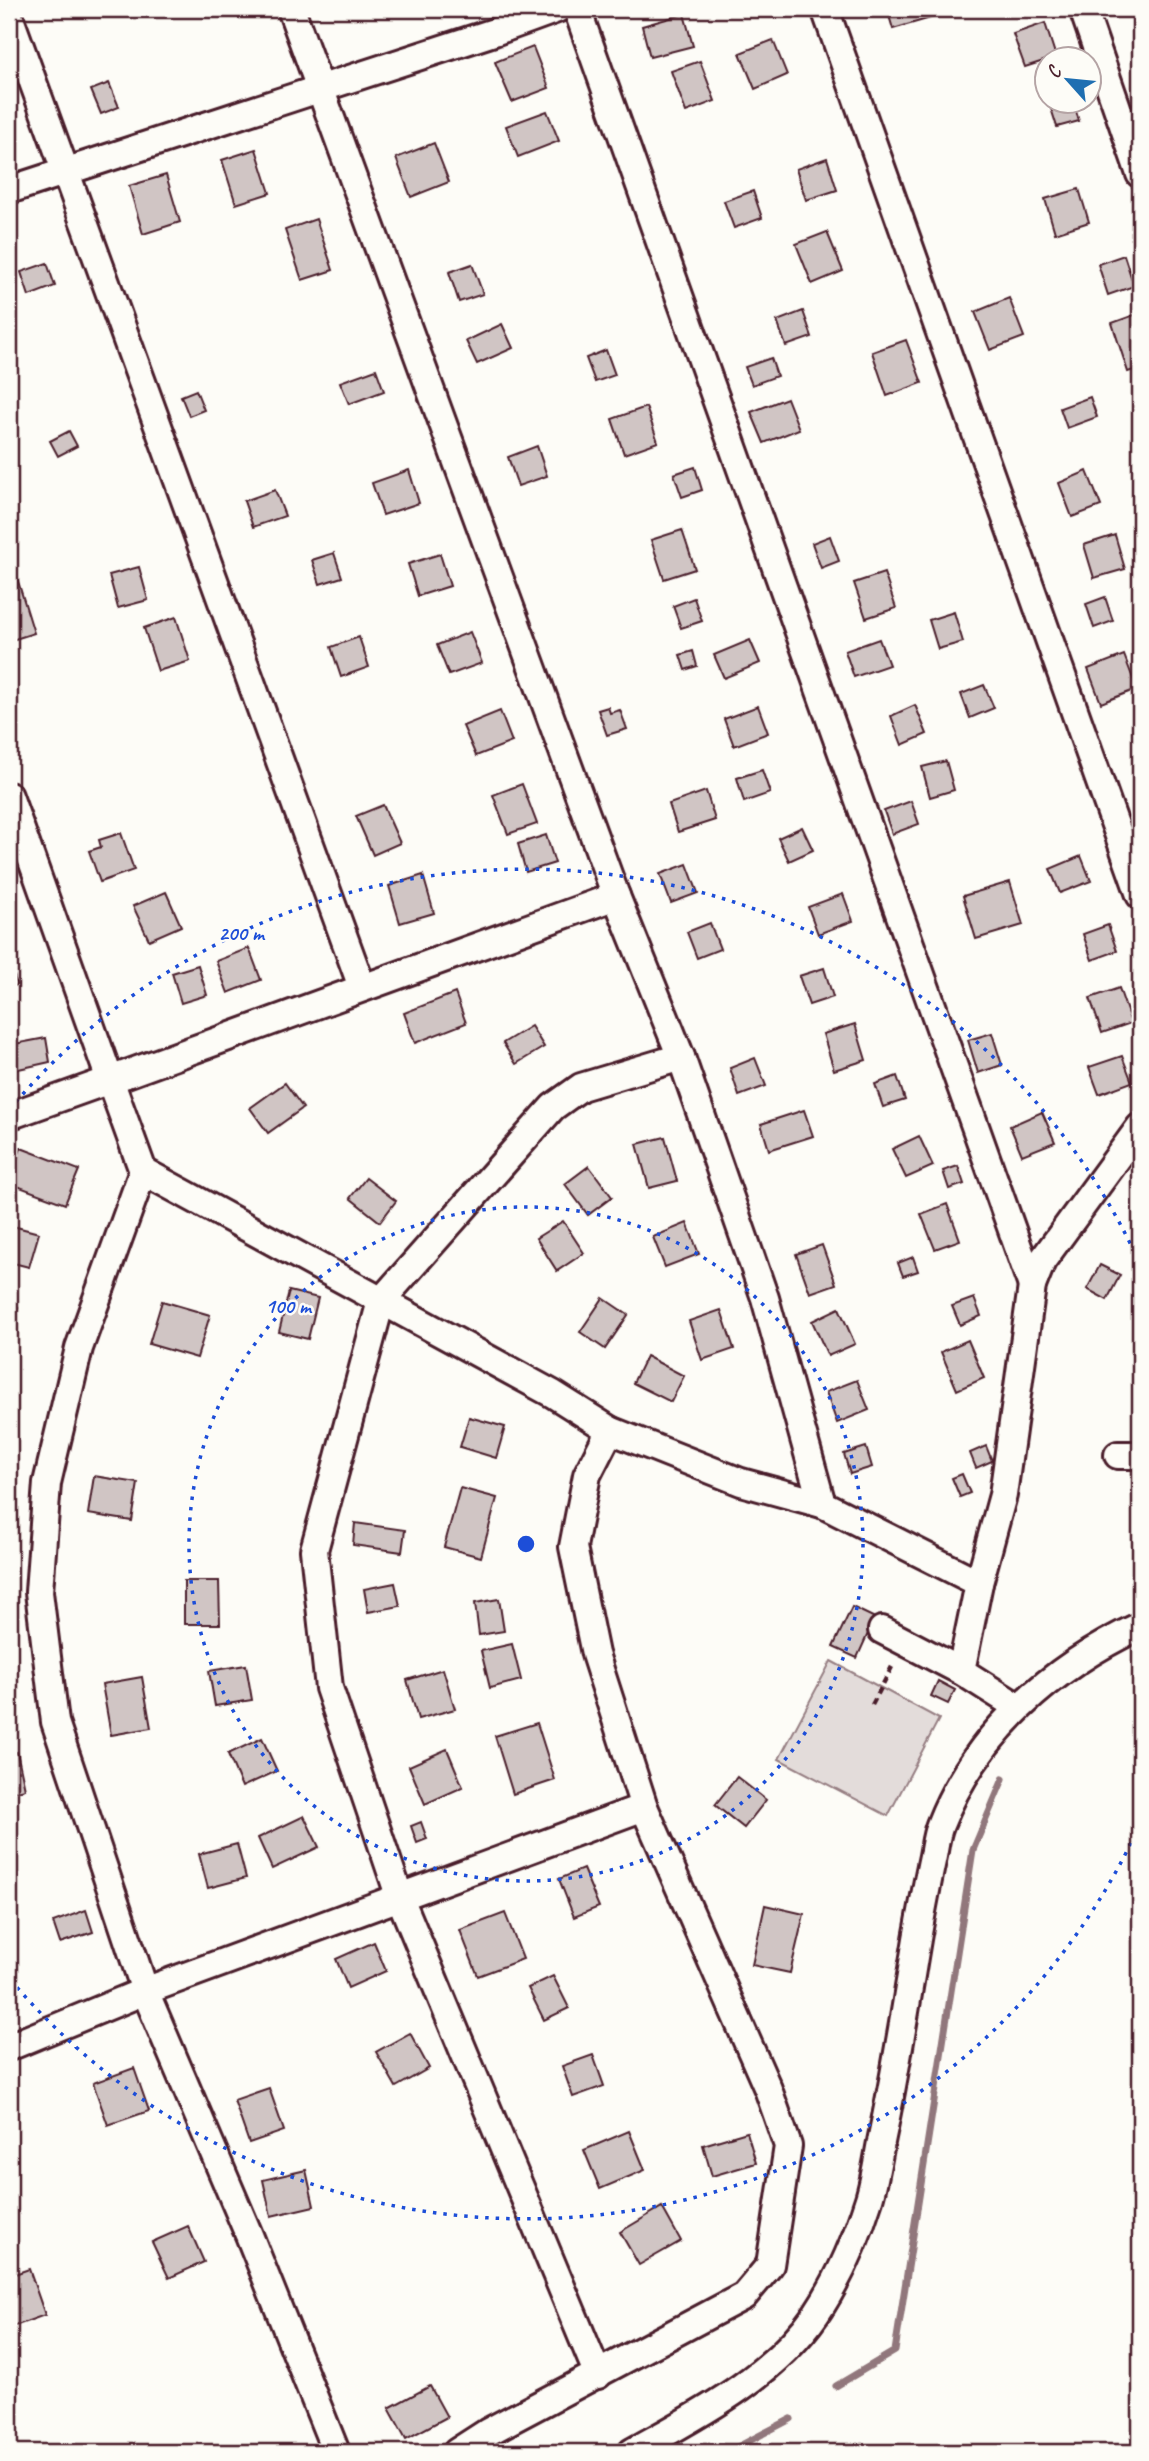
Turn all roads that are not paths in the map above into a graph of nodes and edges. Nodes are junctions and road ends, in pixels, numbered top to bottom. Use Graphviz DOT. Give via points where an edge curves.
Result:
graph roads {
  1 [pos="291,9"];
  2 [pos="557,9"];
  3 [pos="577,9"];
  4 [pos="825,9"];
  5 [pos="1083,9"];
  6 [pos="9,16"];
  7 [pos="320,89"];
  8 [pos="67,171"];
  9 [pos="1140,174"];
  10 [pos="9,190"];
  11 [pos="9,796"];
  12 [pos="1140,895"];
  13 [pos="616,897"];
  14 [pos="362,987"];
  15 [pos="681,1057"];
  16 [pos="110,1080"];
  17 [pos="9,1116"];
  18 [pos="1140,1127"];
  19 [pos="144,1171"];
  20 [pos="1032,1286"];
  21 [pos="382,1301"];
  22 [pos="610,1430"];
  23 [pos="822,1504"];
  24 [pos="979,1583"];
  25 [pos="1140,1626"];
  26 [pos="893,1636"];
  27 [pos="961,1671"];
  28 [pos="1018,1707"];
  29 [pos="644,1807"];
  30 [pos="400,1898"];
  31 [pos="145,1991"];
  32 [pos="9,2047"];
  33 [pos="598,2375"];
  34 [pos="336,2452"];
  35 [pos="457,2452"];
  36 [pos="632,2452"];
  1 -- 7 [label="street"];
  2 -- 7 [label="street"];
  3 -- 20 [label="street"];
  4 -- 12 [label="street"];
  5 -- 9 [label="street"];
  6 -- 8 [label="street"];
  7 -- 8 [label="street"];
  7 -- 13 [label="street"];
  8 -- 10 [label="street"];
  8 -- 14 [label="street"];
  11 -- 16 [label="street"];
  13 -- 14 [label="street"];
  13 -- 15 [label="street"];
  14 -- 16 [label="street"];
  15 -- 21 [label="street" via="581,1087 553,1107"];
  15 -- 23 [label="street" via="765,1298"];
  16 -- 17 [label="street"];
  16 -- 19 [label="street"];
  18 -- 20 [label="street" via="1042,1261"];
  19 -- 21 [label="street"];
  19 -- 31 [label="street" via="79,1348 47,1483 39,1592 55,1722"];
  20 -- 24 [label="street" via="1003,1495"];
  21 -- 22 [label="street"];
  21 -- 30 [label="street" via="314,1550 329,1688"];
  22 -- 23 [label="street" via="741,1482"];
  22 -- 29 [label="street" via="587,1475 573,1547 596,1654"];
  23 -- 24 [label="street"];
  24 -- 27 [label="street"];
  25 -- 28 [label="street" via="1107,1641"];
  26 -- 27 [label="street"];
  27 -- 28 [label="street"];
  28 -- 36 [label="street" via="963,1776 939,1827 871,2188 844,2261 816,2313 779,2357 707,2410"];
  29 -- 30 [label="street"];
  29 -- 33 [label="street" via="768,2089 788,2146 770,2265 744,2296"];
  30 -- 31 [label="street"];
  30 -- 33 [label="street"];
  31 -- 32 [label="street"];
  31 -- 34 [label="street"];
  33 -- 35 [label="street"];
}
